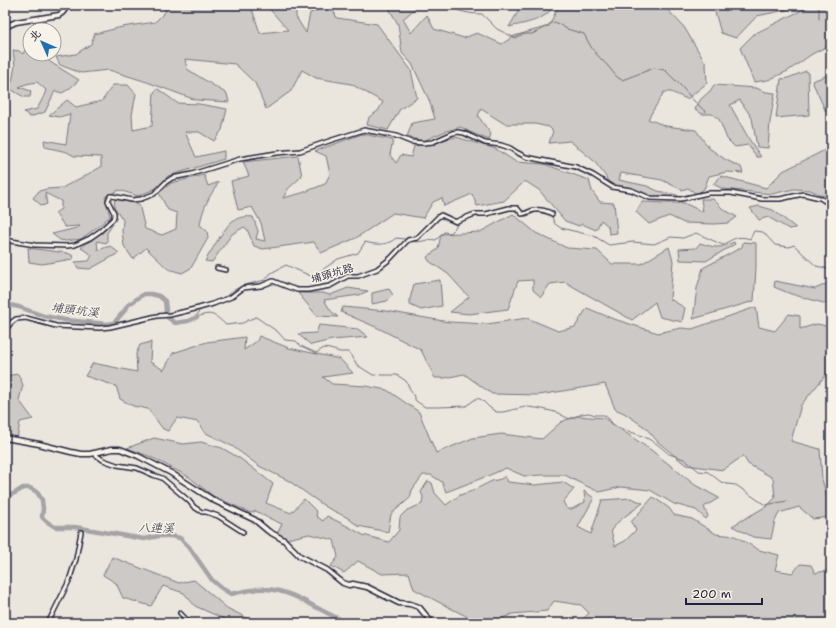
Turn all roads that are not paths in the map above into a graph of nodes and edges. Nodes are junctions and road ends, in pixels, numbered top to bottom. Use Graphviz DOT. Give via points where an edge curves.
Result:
graph roads {
  1 [pos="65,5"];
  2 [pos="5,27"];
  3 [pos="831,205"];
  4 [pos="552,214"];
  5 [pos="5,240"];
  6 [pos="217,268"];
  7 [pos="226,270"];
  8 [pos="5,330"];
  9 [pos="5,438"];
  10 [pos="93,453"];
  11 [pos="81,532"];
  12 [pos="243,532"];
  13 [pos="180,613"];
  14 [pos="49,622"];
  15 [pos="54,623"];
  16 [pos="190,623"];
  17 [pos="432,623"];
  1 -- 2 [label="street" via="64,12 60,15 16,22"];
  3 -- 5 [label="street" via="820,198 803,194 780,199 762,199 731,192 708,193 681,199 650,198 612,186 576,167 526,157 510,148 485,143 464,133 453,133 433,142 418,143 364,130 300,151 240,159 172,178 154,194 141,200 110,196 108,201 114,213 113,219 90,238 75,245 35,246"];
  4 -- 8 [label="street, 埔頭坑路" via="536,210 522,214 517,208 509,208 475,214 456,222 441,215 417,238 408,240 377,269 358,276 348,276 330,286 297,290 273,282 243,288 231,297 213,304 110,327 56,326 26,318 16,319"];
  6 -- 7 [label="street"];
  9 -- 10 [label="street" via="81,454"];
  10 -- 12 [label="street" via="103,460 137,468 162,478 194,507 202,512 213,513"];
  10 -- 17 [label="street" via="120,449 138,456 171,473 213,500 255,520 284,540 300,556 327,570 343,583 367,587 399,603 419,607"];
  11 -- 14 [label="street" via="69,581"];
  13 -- 16 [label="street"];
  14 -- 15 [label="street"];
}
